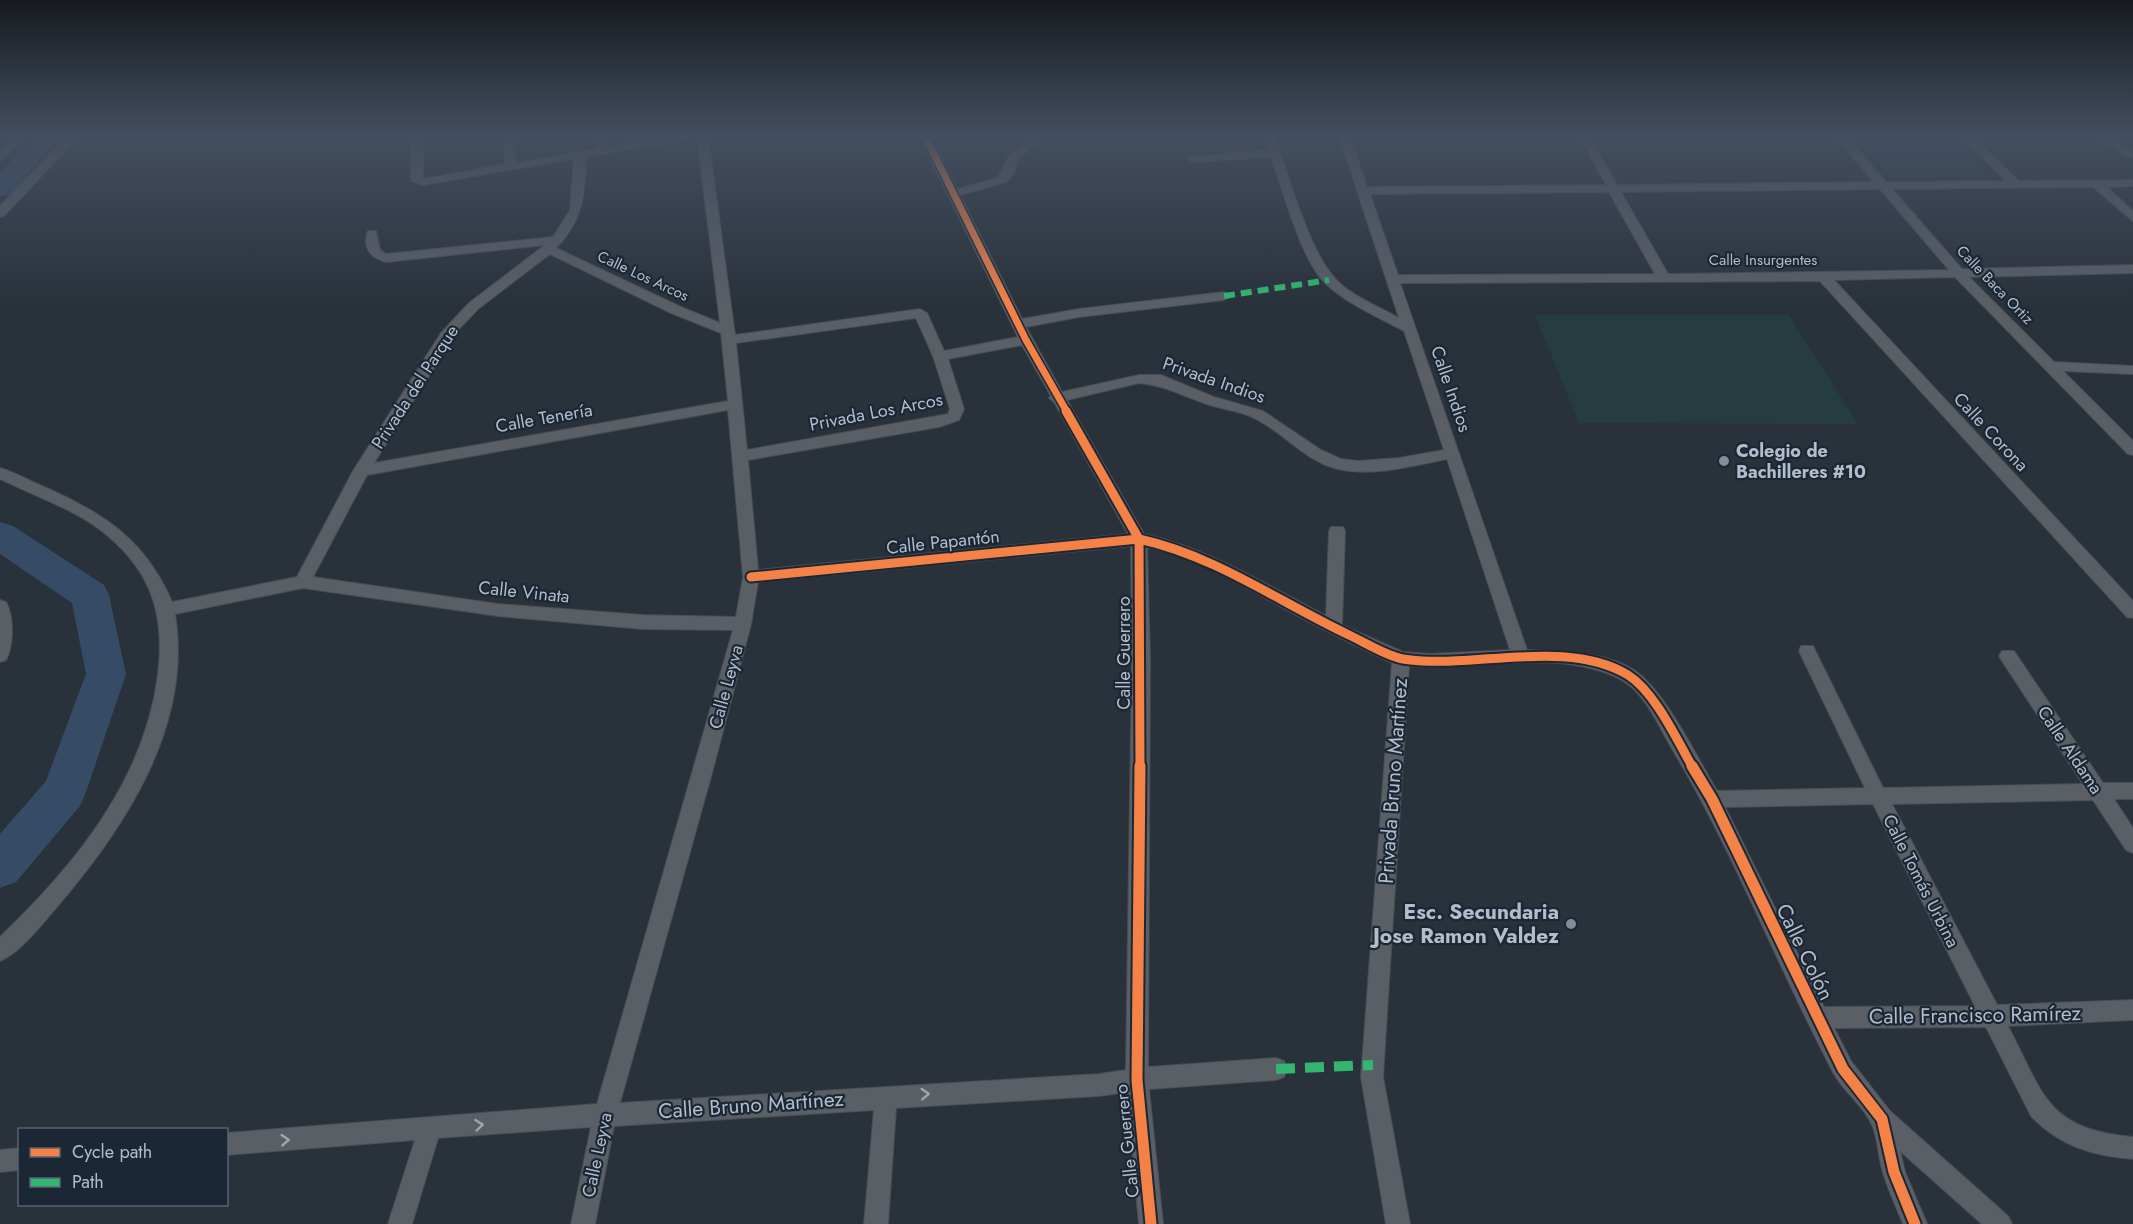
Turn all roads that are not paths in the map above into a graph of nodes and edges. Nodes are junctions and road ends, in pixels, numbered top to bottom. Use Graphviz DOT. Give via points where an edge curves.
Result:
graph roads {
  1 [pos="19,193"];
  2 [pos="579,193"];
  3 [pos="710,193"];
  4 [pos="954,193"];
  5 [pos="1290,193"];
  6 [pos="1364,193"];
  7 [pos="1615,193"];
  8 [pos="1892,193"];
  9 [pos="2107,193"];
  10 [pos="0,213"];
  11 [pos="2133,217"];
  12 [pos="372,234"];
  13 [pos="552,244"];
  14 [pos="2133,269"];
  15 [pos="1959,274"];
  16 [pos="1663,277"];
  17 [pos="1824,277"];
  18 [pos="1392,279"];
  19 [pos="1224,296"];
  20 [pos="1410,329"];
  21 [pos="1022,332"];
  22 [pos="727,335"];
  23 [pos="940,356"];
  24 [pos="2053,366"];
  25 [pos="2133,370"];
  26 [pos="1056,398"];
  27 [pos="735,404"];
  28 [pos="2133,450"];
  29 [pos="1454,453"];
  30 [pos="741,456"];
  31 [pos="360,471"];
  32 [pos="0,473"];
  33 [pos="1337,531"];
  34 [pos="1138,539"];
  35 [pos="751,577"];
  36 [pos="303,582"];
  37 [pos="0,606"];
  38 [pos="166,609"];
  39 [pos="2133,612"];
  40 [pos="742,624"];
  41 [pos="1334,628"];
  42 [pos="1807,651"];
  43 [pos="0,655"];
  44 [pos="1521,656"];
  45 [pos="2008,656"];
  46 [pos="1401,659"];
  47 [pos="2096,789"];
  48 [pos="2133,790"];
  49 [pos="1878,796"];
  50 [pos="1712,799"];
  51 [pos="2133,844"];
  52 [pos="0,951"];
  53 [pos="2133,1010"];
  54 [pos="1990,1016"];
  55 [pos="1816,1018"];
  56 [pos="1276,1069"];
  57 [pos="1137,1080"];
  58 [pos="886,1096"];
  59 [pos="605,1115"];
  60 [pos="1882,1119"];
  61 [pos="429,1130"];
  62 [pos="228,1144"];
  63 [pos="2133,1148"];
  64 [pos="18,1159"];
  65 [pos="0,1161"];
  66 [pos="400,1224"];
  67 [pos="583,1224"];
  68 [pos="876,1224"];
  69 [pos="1151,1224"];
  70 [pos="1398,1224"];
  71 [pos="1915,1224"];
  72 [pos="2000,1224"];
  1 -- 10 [label="street"];
  2 -- 13 [label="street, Privada del Parque" via="567,228"];
  3 -- 22 [label="street, Calle Leyva"];
  4 -- 21 [label="street, Calle Guerrero"];
  5 -- 20 [label="street" via="1311,250 1329,280"];
  6 -- 18 [label="street, Calle Indios"];
  7 -- 16 [label="street"];
  8 -- 15 [label="street, Calle Baca Ortiz"];
  9 -- 11 [label="street"];
  12 -- 13 [label="street" via="373,251 386,258"];
  13 -- 22 [label="street, Calle Los Arcos"];
  13 -- 31 [label="street, Privada del Parque" via="460,319"];
  14 -- 15 [label="street, Calle Insurgentes"];
  15 -- 17 [label="street, Calle Insurgentes"];
  15 -- 24 [label="street, Calle Baca Ortiz"];
  16 -- 17 [label="street, Calle Insurgentes"];
  16 -- 18 [label="street, Calle Insurgentes"];
  17 -- 39 [label="street, Calle Corona"];
  18 -- 20 [label="street, Calle Indios"];
  19 -- 21 [label="street" via="1079,313"];
  20 -- 29 [label="street, Calle Indios"];
  21 -- 23 [label="street"];
  21 -- 26 [label="street, Calle Guerrero"];
  22 -- 23 [label="street, Privada Los Arcos" via="918,313 925,319"];
  22 -- 27 [label="street, Calle Leyva"];
  23 -- 30 [label="street, Privada Los Arcos" via="957,403 954,417 917,427"];
  24 -- 25 [label="street"];
  24 -- 28 [label="street, Calle Baca Ortiz"];
  26 -- 29 [label="street, Privada Indios" via="1139,379 1161,380 1258,414 1316,454 1339,464 1399,463"];
  26 -- 34 [label="street, Calle Guerrero"];
  27 -- 30 [label="street, Calle Leyva"];
  27 -- 31 [label="street, Calle Tenería"];
  29 -- 44 [label="street, Calle Indios"];
  30 -- 35 [label="street, Calle Leyva"];
  31 -- 36 [label="street, Privada del Parque"];
  32 -- 38 [label="street" via="113,531 141,561"];
  33 -- 41 [label="street"];
  34 -- 35 [label="street, Calle Papantón"];
  34 -- 41 [label="street, Calle Papantón" via="1171,546 1223,568"];
  34 -- 57 [label="street, Calle Guerrero" via="1141,658"];
  35 -- 40 [label="street, Calle Leyva"];
  36 -- 38 [label="street, Calle Vinata"];
  36 -- 40 [label="street, Calle Vinata" via="498,610 643,622"];
  37 -- 43 [label="street"];
  38 -- 52 [label="street" via="167,665 160,714 148,756 87,856 36,917"];
  40 -- 59 [label="street, Calle Leyva"];
  41 -- 46 [label="street, Calle Papantón"];
  42 -- 49 [label="street, Calle Tomás Urbina"];
  44 -- 46 [label="street, Calle Colón"];
  44 -- 50 [label="street, Calle Colón" via="1572,659 1628,675 1652,699"];
  45 -- 47 [label="street, Calle Aldama"];
  46 -- 70 [label="street, Privada Bruno Martínez" via="1372,1077"];
  47 -- 48 [label="street"];
  47 -- 49 [label="street"];
  47 -- 51 [label="street, Calle Aldama"];
  49 -- 50 [label="street"];
  49 -- 54 [label="street, Calle Tomás Urbina"];
  50 -- 55 [label="street, Calle Colón"];
  53 -- 54 [label="street, Calle Francisco Ramírez"];
  54 -- 55 [label="street, Calle Francisco Ramírez"];
  54 -- 63 [label="street, Calle Tomás Urbina" via="2039,1108 2055,1125 2081,1140"];
  55 -- 60 [label="street, Calle Colón" via="1843,1069"];
  56 -- 57 [label="street, Calle Bruno Martínez"];
  58 -- 57 [label="street, Calle Bruno Martínez, one-way"];
  57 -- 69 [label="street, Calle Guerrero"];
  58 -- 59 [label="street, Calle Bruno Martínez"];
  58 -- 68 [label="street"];
  61 -- 59 [label="street, Calle Bruno Martínez, one-way"];
  59 -- 67 [label="street, Calle Leyva"];
  60 -- 71 [label="street, Calle Colón" via="1894,1172"];
  60 -- 72 [label="street"];
  62 -- 61 [label="street, Calle Bruno Martínez, one-way"];
  61 -- 66 [label="street"];
  64 -- 65 [label="street"];
}
